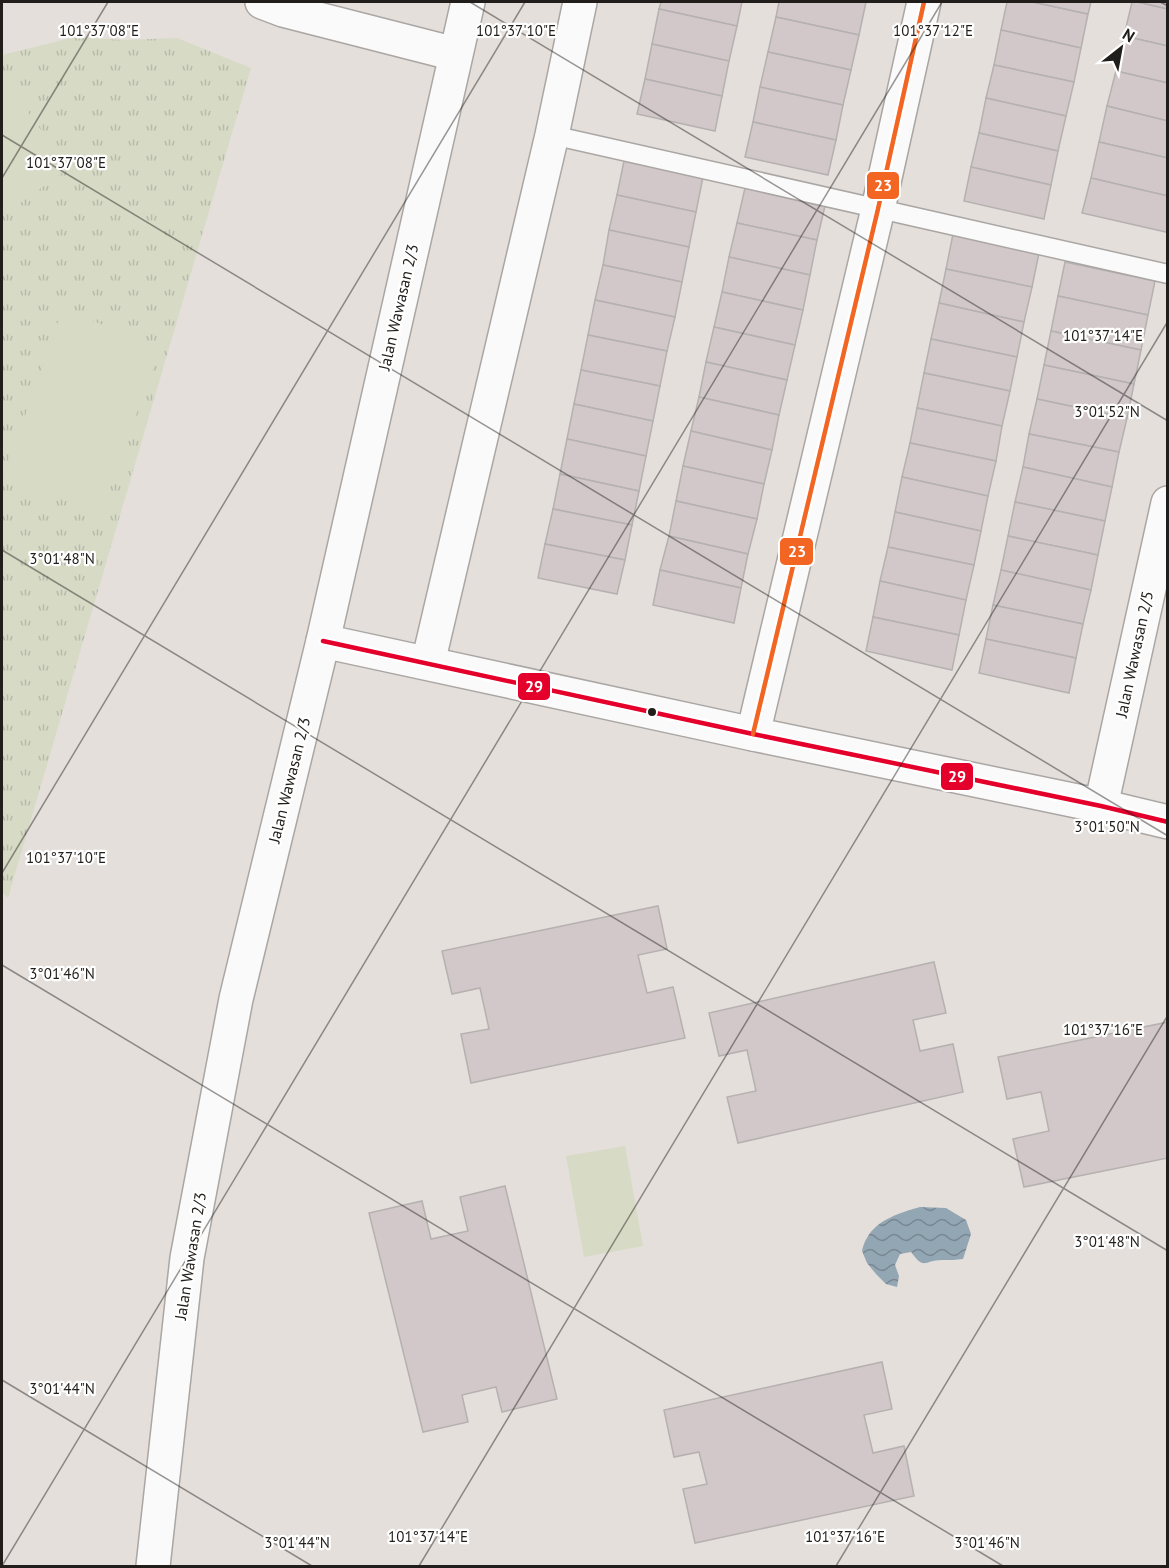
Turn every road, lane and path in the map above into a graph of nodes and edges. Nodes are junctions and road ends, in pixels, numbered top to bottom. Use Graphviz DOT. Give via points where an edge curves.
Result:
graph roads {
  1 [pos="262,2"];
  2 [pos="468,2"];
  3 [pos="580,2"];
  4 [pos="924,2"];
  5 [pos="455,54"];
  6 [pos="552,135"];
  7 [pos="878,209"];
  8 [pos="1167,274"];
  9 [pos="1167,503"];
  10 [pos="324,641"];
  11 [pos="428,663"];
  12 [pos="753,734"];
  13 [pos="1101,806"];
  14 [pos="1167,822"];
  15 [pos="153,1566"];
  1 -- 5 [label="street"];
  2 -- 5 [label="street, Jalan Wawasan 2/3"];
  3 -- 6 [label="street"];
  4 -- 7 [label="street"];
  5 -- 10 [label="street, Jalan Wawasan 2/3"];
  6 -- 7 [label="lane"];
  6 -- 11 [label="street"];
  7 -- 8 [label="lane"];
  7 -- 12 [label="street"];
  9 -- 13 [label="street, Jalan Wawasan 2/5"];
  10 -- 11 [label="street"];
  10 -- 15 [label="street, Jalan Wawasan 2/3" via="236,999 187,1258"];
  11 -- 12 [label="street"];
  12 -- 13 [label="street"];
  13 -- 14 [label="street"];
}
